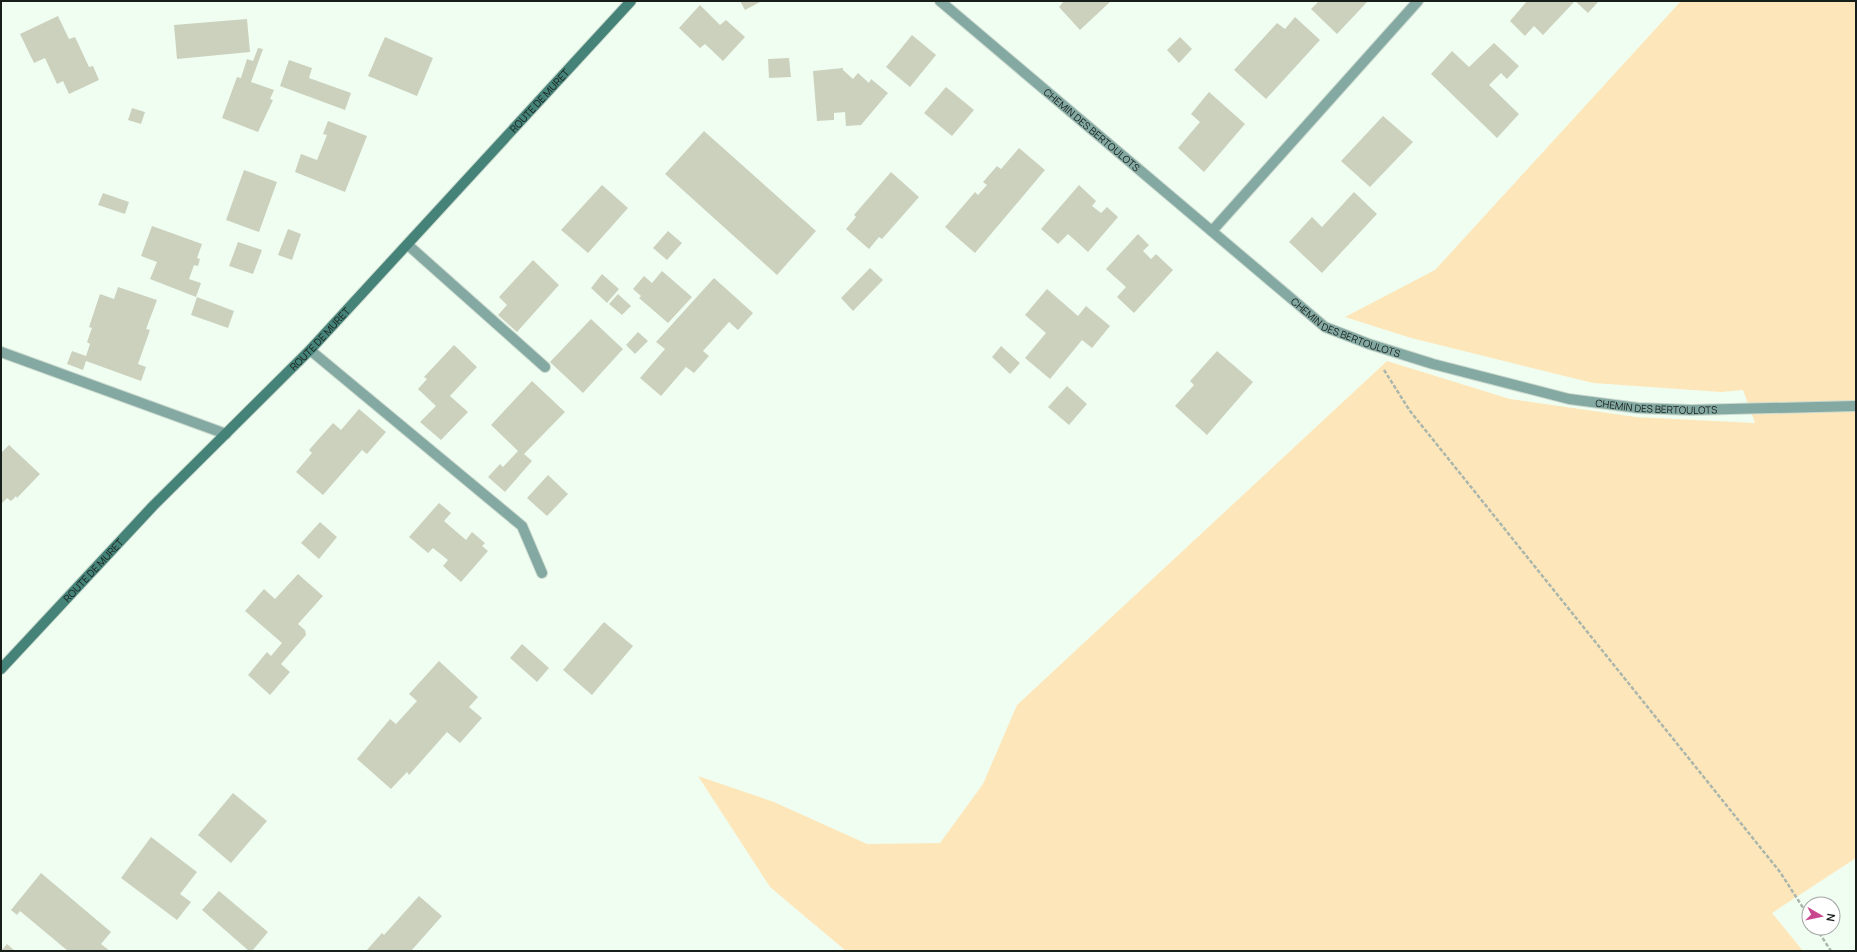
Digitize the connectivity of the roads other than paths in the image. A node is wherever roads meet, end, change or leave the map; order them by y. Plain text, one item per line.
1 (631, 1) edge
2 (940, 1) edge
3 (1418, 1) edge
4 (1212, 231) junction
5 (408, 245) junction
6 (310, 350) junction
7 (1, 352) edge
8 (545, 367) dead end
9 (1856, 406) edge
10 (226, 434) junction
11 (542, 573) dead end
12 (1, 669) edge

1 - 5 main road, ROUTE DE MURET
2 - 4 street, CHEMIN DES BERTOULOTS
3 - 4 street
4 - 9 street, CHEMIN DES BERTOULOTS
5 - 6 main road, ROUTE DE MURET
5 - 8 street
6 - 10 main road, ROUTE DE MURET
6 - 11 street
7 - 10 street
10 - 12 main road, ROUTE DE MURET

